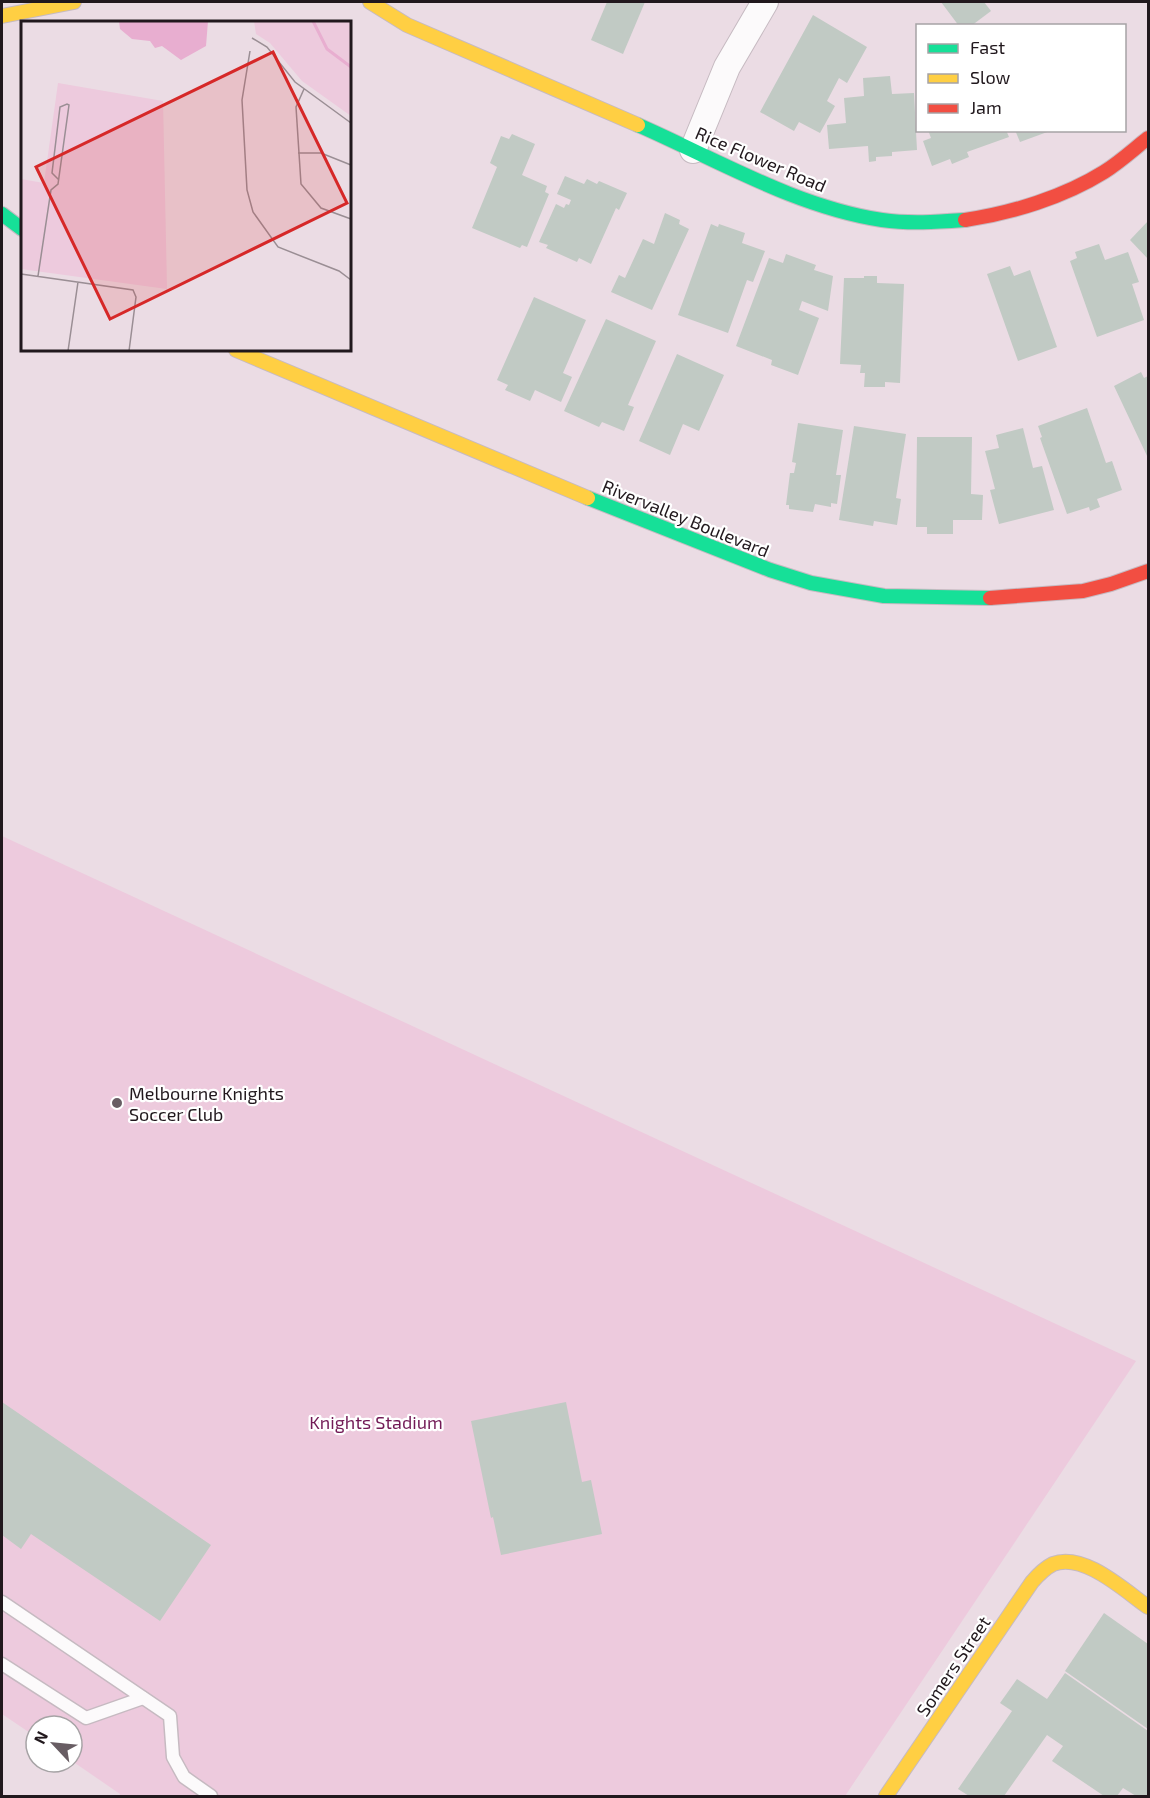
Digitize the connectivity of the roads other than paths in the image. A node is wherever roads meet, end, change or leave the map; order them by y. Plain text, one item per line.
1 (74, 2) edge
2 (370, 2) edge
3 (765, 2) edge
4 (2, 16) edge
5 (1149, 138) edge
6 (693, 150) junction
7 (2, 214) edge
8 (13, 224) edge
9 (238, 351) edge
10 (1148, 570) edge
11 (2, 1602) edge
12 (1149, 1607) edge
13 (2, 1664) edge
14 (143, 1698) junction
15 (211, 1797) edge
16 (886, 1797) edge

1 - 4 street
2 - 6 street, Rice Flower Road
3 - 6 street
5 - 6 street, Rice Flower Road
7 - 8 street
9 - 10 street, Rivervalley Boulevard
11 - 14 lane
12 - 16 street, Somers Street
13 - 14 lane
14 - 15 lane

